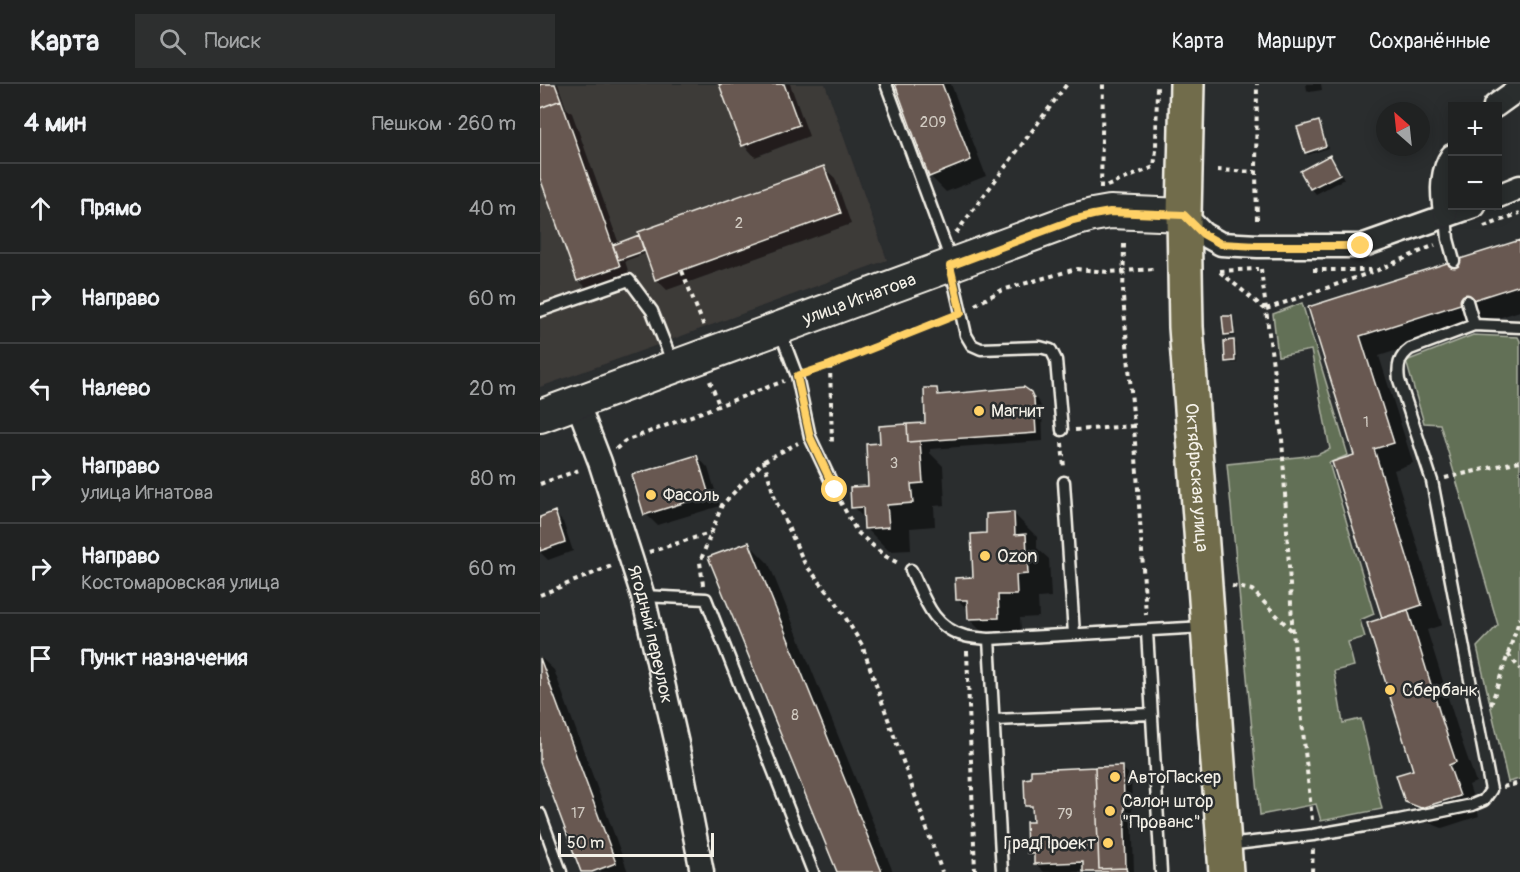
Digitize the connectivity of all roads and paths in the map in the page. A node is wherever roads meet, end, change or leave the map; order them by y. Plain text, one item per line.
1 (886, 84) edge
2 (1067, 84) edge
3 (1103, 84) edge
4 (1157, 84) edge
5 (1187, 84) edge
6 (1257, 84) edge
7 (1520, 88) edge
8 (1500, 102) edge
9 (1448, 165) edge
10 (1217, 170) dead end
11 (1256, 172) junction
12 (1520, 187) edge
13 (1502, 194) edge
14 (1463, 210) edge
15 (1520, 213) edge
16 (1184, 215) junction
17 (1446, 216) junction
18 (1257, 220) dead end
19 (1448, 240) junction
20 (1124, 244) dead end
21 (948, 256) junction
22 (1454, 261) dead end
23 (1154, 269) dead end
24 (1308, 270) dead end
25 (1378, 270) junction
26 (682, 271) dead end
27 (1123, 271) junction
28 (1467, 301) dead end
29 (1266, 309) junction
30 (540, 311) edge
31 (961, 313) junction
32 (1474, 325) junction
33 (1520, 327) edge
34 (779, 328) junction
35 (707, 335) dead end
36 (674, 367) junction
37 (797, 376) junction
38 (577, 402) junction
39 (540, 416) edge
40 (1134, 426) junction
41 (1062, 430) junction
42 (810, 437) junction
43 (764, 461) junction
44 (1520, 461) edge
45 (600, 462) junction
46 (1432, 480) junction
47 (1064, 482) joint
48 (540, 484) edge
49 (835, 490) dead end
50 (711, 533) junction
51 (631, 558) junction
52 (911, 570) dead end
53 (1232, 586) dead end
54 (540, 595) edge
55 (643, 596) junction
56 (706, 599) junction
57 (1520, 618) edge
58 (1208, 627) junction
59 (1147, 631) junction
60 (1293, 632) junction
61 (1074, 634) junction
62 (966, 637) junction
63 (989, 639) junction
64 (1508, 654) junction
65 (1520, 669) edge
66 (1151, 714) junction
67 (994, 720) junction
68 (1481, 735) junction
69 (540, 814) edge
70 (1313, 835) junction
71 (1225, 859) edge
72 (561, 872) edge
73 (702, 872) edge
74 (813, 872) edge
75 (942, 872) edge
76 (975, 872) edge
77 (1002, 872) edge
78 (1161, 872) edge
79 (1312, 872) edge

1 - 21 lane
2 - 21 path
3 - 4 path
5 - 16 main road, Октябрьская улица
6 - 11 path
7 - 8 street
9 - 17 street
10 - 11 path
11 - 18 path
12 - 13 street
14 - 17 street
15 - 19 path
16 - 17 street
16 - 21 main road, улица Игнатова
16 - 58 main road, Октябрьская улица
17 - 19 lane
19 - 22 lane
19 - 25 path
20 - 27 path
21 - 31 lane
21 - 34 main road, улица Игнатова
23 - 27 path
24 - 25 path
25 - 29 path
26 - 35 path
27 - 31 path
27 - 40 path
28 - 32 lane
29 - 29 path
29 - 60 path
30 - 36 lane
31 - 37 path
31 - 41 lane
32 - 33 lane
32 - 46 lane
34 - 36 main road, улица Игнатова
34 - 37 lane
36 - 38 main road, улица Игнатова
37 - 42 lane
37 - 45 path
38 - 39 main road, улица Игнатова
38 - 45 street, Ягодный переулок
40 - 41 path
40 - 59 path
41 - 47 path
42 - 43 path
42 - 49 lane
43 - 50 path
43 - 75 path
44 - 46 path
45 - 48 path
45 - 51 street, Ягодный переулок
46 - 68 lane
47 - 61 lane
50 - 51 path
50 - 56 path
51 - 54 path
51 - 55 street, Ягодный переулок
52 - 62 lane
53 - 60 path
55 - 56 lane
55 - 73 street, Ягодный переулок
56 - 74 lane
57 - 64 path
58 - 59 lane
58 - 71 main road, Октябрьская улица
59 - 61 lane
59 - 66 lane
60 - 70 path
61 - 63 lane
62 - 63 lane
62 - 76 path
63 - 67 lane
64 - 65 path
64 - 68 path
66 - 67 lane
66 - 78 lane
67 - 77 lane
68 - 70 lane
69 - 72 lane
70 - 71 lane
70 - 79 path

